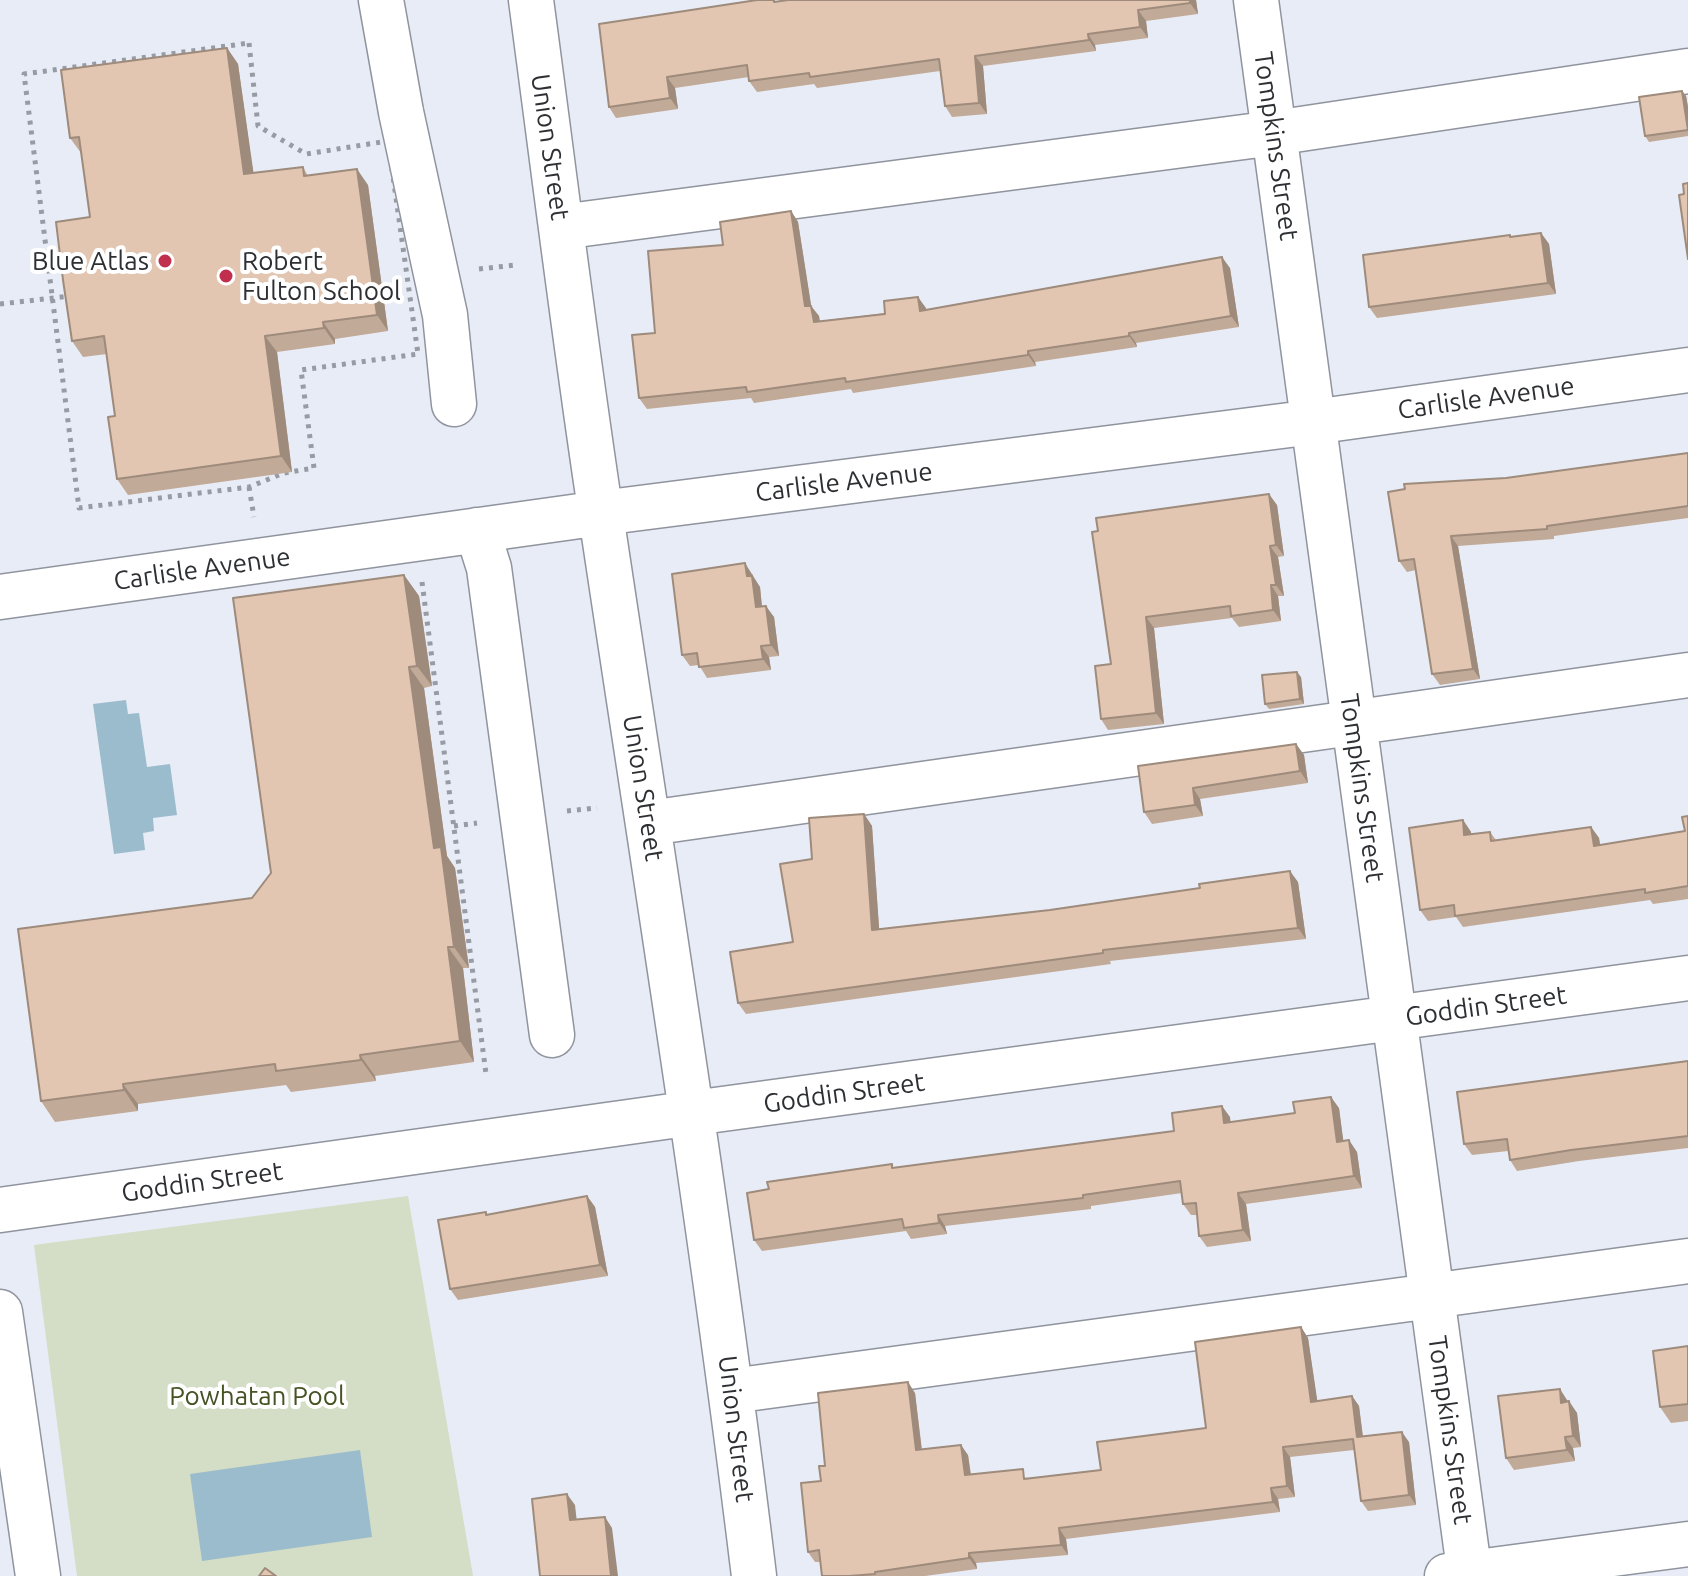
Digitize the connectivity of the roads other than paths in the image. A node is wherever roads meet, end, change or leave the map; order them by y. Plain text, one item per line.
1 (381, 0) edge
2 (531, 0) edge
3 (1256, 0) edge
4 (1688, 71) edge
5 (1274, 133) junction
6 (561, 227) junction
7 (1688, 370) edge
8 (454, 404) dead end
9 (1313, 422) junction
10 (601, 513) junction
11 (477, 530) junction
12 (0, 597) edge
13 (1688, 675) edge
14 (1353, 724) junction
15 (649, 823) junction
16 (1688, 978) edge
17 (1395, 1019) junction
18 (552, 1035) dead end
19 (693, 1113) junction
20 (0, 1210) edge
21 (1688, 1261) edge
22 (1433, 1297) junction
23 (0, 1312) edge
24 (732, 1391) junction
25 (1688, 1544) edge
26 (1462, 1575) edge
27 (38, 1576) edge
28 (754, 1576) edge

1 - 8 street
2 - 6 street, Union Street
3 - 5 street, Tompkins Street
4 - 5 street
5 - 6 street
5 - 9 street, Tompkins Street
6 - 10 street, Union Street
7 - 9 street, Carlisle Avenue
9 - 10 street, Carlisle Avenue
9 - 14 street, Tompkins Street
10 - 11 street, Carlisle Avenue
10 - 15 street, Union Street
11 - 12 street, Carlisle Avenue
11 - 18 street
13 - 14 street
14 - 15 street
14 - 17 street, Tompkins Street
15 - 19 street, Union Street
16 - 17 street, Goddin Street
17 - 19 street, Goddin Street
17 - 22 street, Tompkins Street
19 - 20 street, Goddin Street
19 - 24 street, Union Street
21 - 22 street
22 - 24 street
22 - 26 street, Tompkins Street
23 - 27 street
24 - 28 street, Union Street
25 - 26 street

